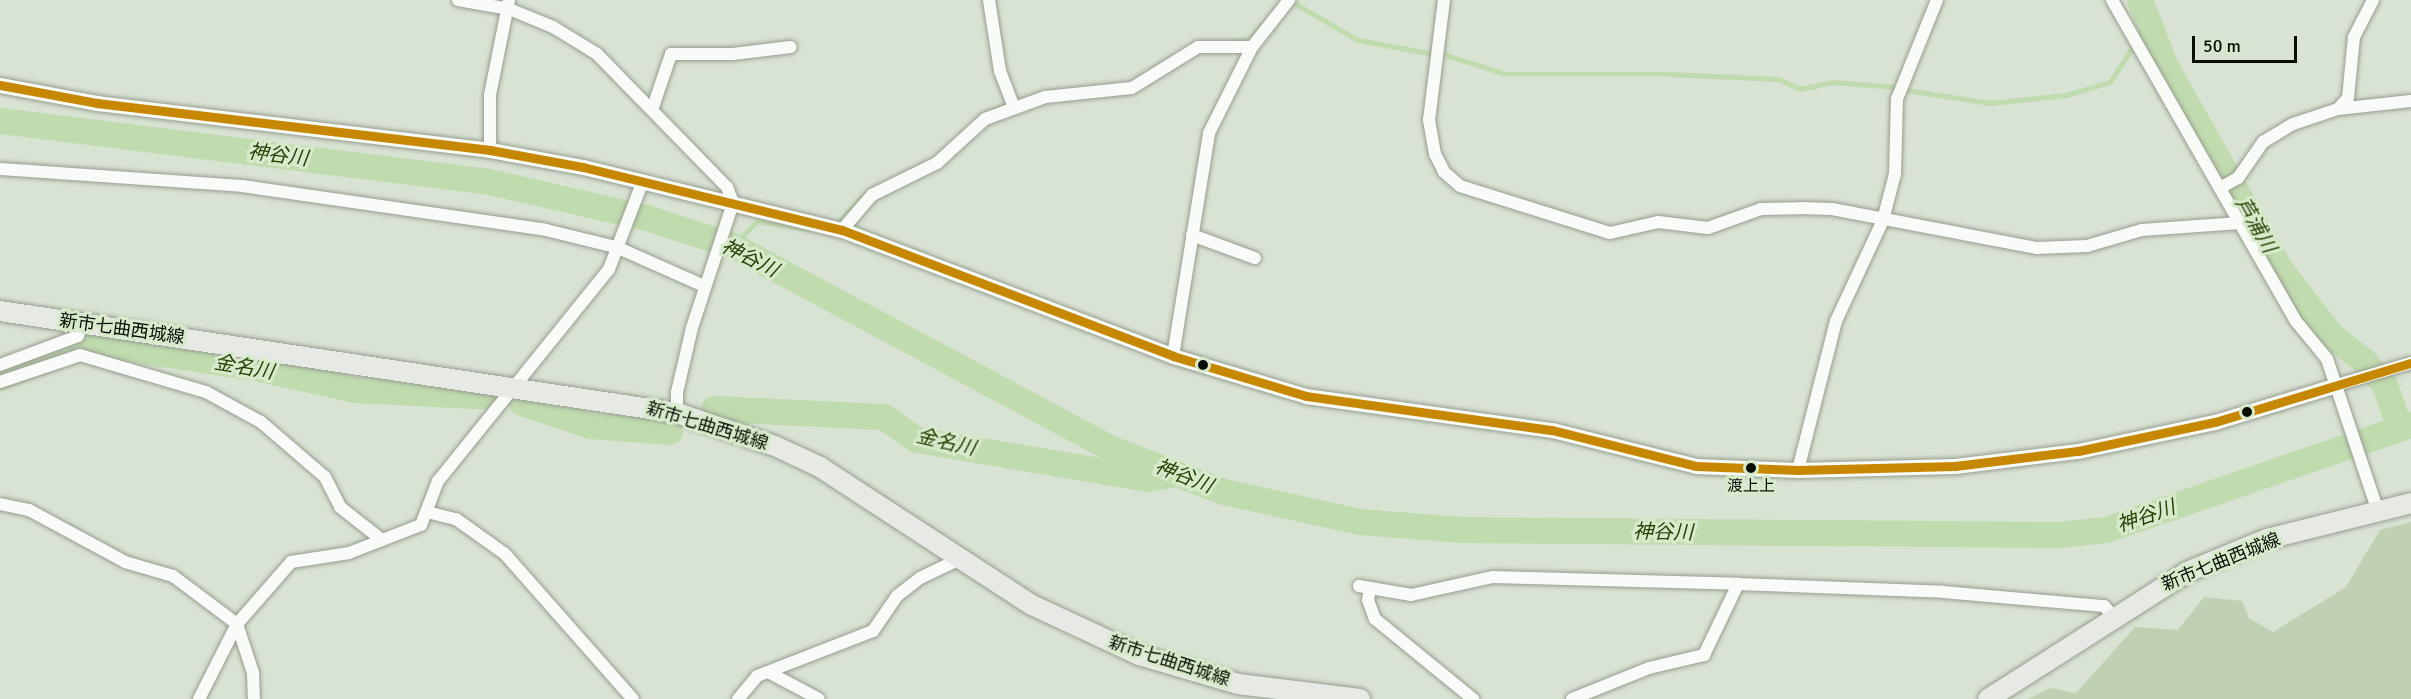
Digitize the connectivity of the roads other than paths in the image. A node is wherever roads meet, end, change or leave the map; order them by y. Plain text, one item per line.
1 (458, 0) edge
2 (989, 0) edge
3 (1289, 0) edge
4 (1444, 0) edge
5 (1937, 0) edge
6 (2112, 0) edge
7 (2373, 0) edge
8 (509, 5) edge
9 (791, 47) dead end
10 (1252, 48) junction
11 (0, 85) edge
12 (2411, 101) edge
13 (653, 107) junction
14 (1014, 108) junction
15 (2338, 109) junction
16 (490, 150) junction
17 (0, 169) edge
18 (643, 181) junction
19 (2229, 183) junction
20 (732, 207) junction
21 (1883, 220) junction
22 (2240, 223) junction
23 (842, 230) junction
24 (1192, 235) junction
25 (616, 247) junction
26 (1255, 258) dead end
27 (704, 285) junction
28 (0, 311) edge
29 (82, 323) junction
30 (1173, 356) junction
31 (2411, 363) edge
32 (0, 365) edge
33 (0, 382) edge
34 (518, 386) junction
35 (2338, 388) junction
36 (677, 413) junction
37 (1798, 470) junction
38 (2409, 501) edge
39 (2375, 502) junction
40 (0, 504) edge
41 (427, 512) junction
42 (382, 540) junction
43 (962, 558) junction
44 (1738, 584) junction
45 (2113, 616) junction
46 (237, 624) junction
47 (770, 673) junction
48 (199, 699) edge
49 (254, 699) edge
50 (633, 699) edge
51 (738, 699) edge
52 (819, 699) edge
53 (1360, 699) edge
54 (1473, 699) edge
55 (1572, 699) edge
56 (1988, 699) edge

1 - 8 street
2 - 14 street
3 - 10 street
4 - 21 street
5 - 21 street
6 - 19 street
7 - 15 street
8 - 13 street
8 - 16 street
9 - 13 street
10 - 14 street
10 - 24 street
11 - 16 street
12 - 15 street
13 - 20 street
14 - 23 street
15 - 19 street
16 - 18 street
17 - 25 street
18 - 20 street
18 - 25 street
19 - 22 street
20 - 23 street
20 - 27 street
21 - 22 street
21 - 37 street
22 - 35 street
23 - 30 street
24 - 26 street
24 - 30 street
25 - 27 street
25 - 34 street
27 - 36 street
28 - 29 main road, 新市七曲西城線
29 - 32 street
29 - 34 main road, 新市七曲西城線
30 - 37 street
31 - 35 street
33 - 42 street
34 - 36 main road, 新市七曲西城線
34 - 41 street
35 - 37 street
35 - 39 street
36 - 43 main road, 新市七曲西城線
38 - 39 main road, 新市七曲西城線
39 - 45 main road, 新市七曲西城線
40 - 46 street
41 - 42 street
41 - 50 street
42 - 46 street
43 - 47 street
43 - 53 main road, 新市七曲西城線
44 - 45 street
44 - 54 street
44 - 55 street
45 - 56 main road, 新市七曲西城線
46 - 48 street
46 - 49 street
47 - 51 street
47 - 52 street

